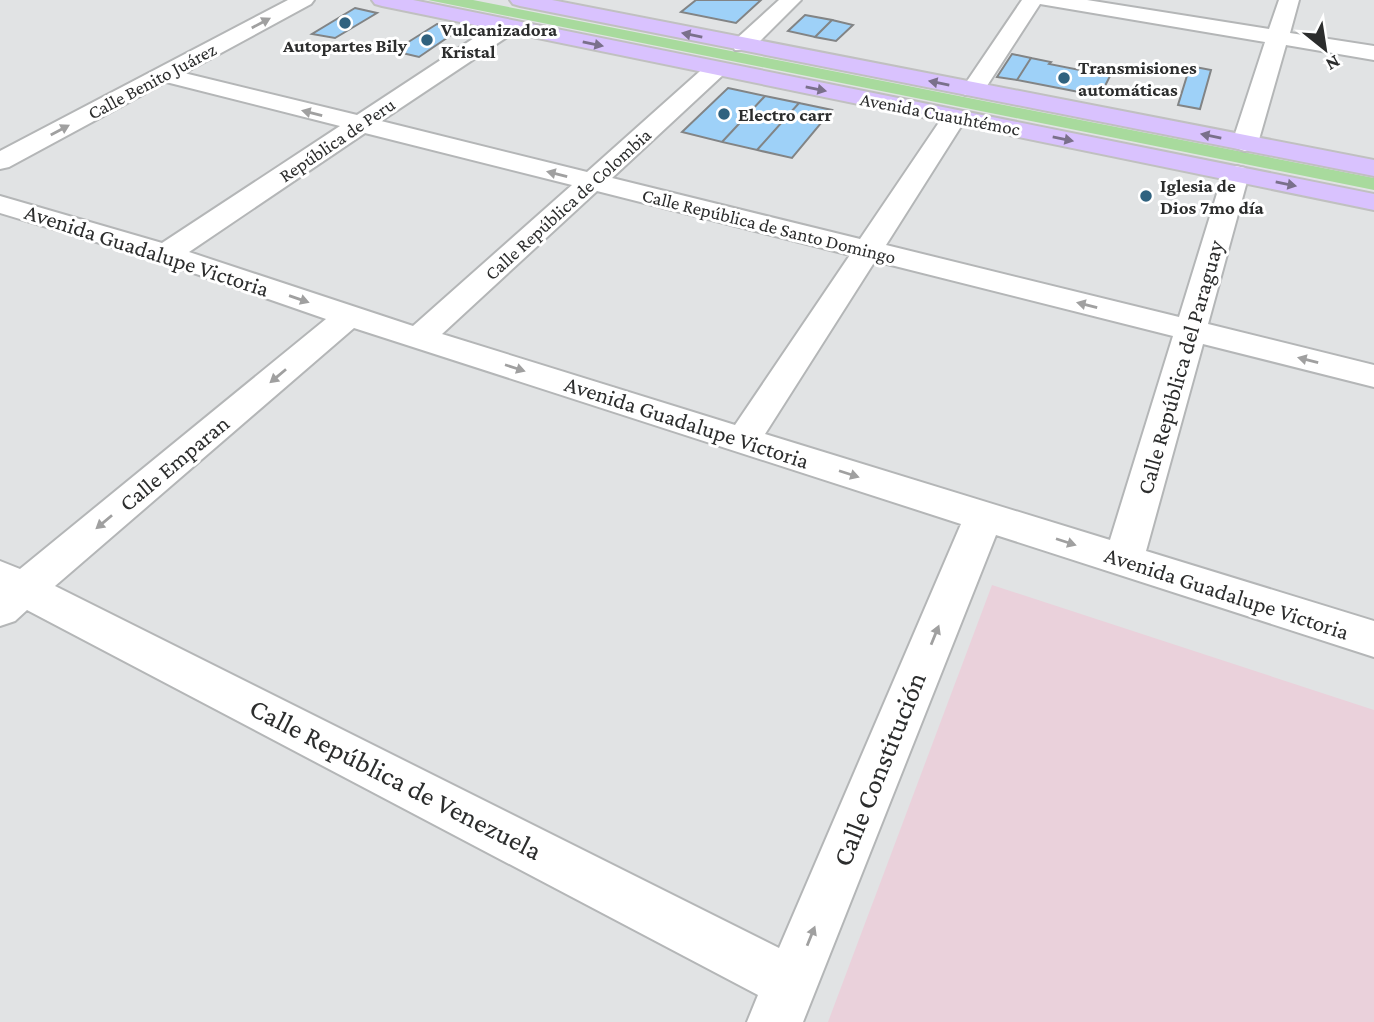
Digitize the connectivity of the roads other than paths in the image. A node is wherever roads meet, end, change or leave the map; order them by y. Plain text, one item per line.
1 (304, 0) edge
2 (382, 0) edge
3 (791, 0) edge
4 (1032, 0) edge
5 (1048, 0) edge
6 (1289, 0) edge
7 (536, 1) edge
8 (508, 26) junction
9 (1275, 37) junction
10 (743, 45) junction
11 (1374, 53) edge
12 (716, 69) junction
13 (164, 75) junction
14 (973, 90) junction
15 (955, 117) junction
16 (360, 125) junction
17 (1241, 158) junction
18 (0, 162) edge
19 (1374, 168) edge
20 (593, 183) junction
21 (1374, 202) edge
22 (0, 204) edge
23 (866, 250) junction
24 (166, 254) junction
25 (349, 316) junction
26 (1191, 331) junction
27 (419, 338) junction
28 (1374, 376) edge
29 (743, 440) junction
30 (984, 516) junction
31 (1124, 560) junction
32 (8, 591) edge
33 (1374, 639) edge
34 (783, 1002) edge

13 -> 1 street, Calle Benito Juárez
2 - 8 main road, Avenida Cuauhtémoc
3 - 10 street
4 - 14 street
5 - 9 street
6 - 9 street, Calle República del Paraguay
10 -> 7 main road, Avenida Cuauhtémoc
8 -> 12 main road, Avenida Cuauhtémoc
8 - 16 street, República de Peru
9 - 11 street
9 - 17 street, Calle República del Paraguay
14 -> 10 main road, Avenida Cuauhtémoc
12 -> 15 main road, Avenida Cuauhtémoc
12 - 20 street, Calle República de Colombia
16 -> 13 street, Calle República de Santo Domingo
18 -> 13 street, Calle Benito Juárez
17 -> 14 main road, Avenida Cuauhtémoc
15 -> 17 main road, Avenida Cuauhtémoc
15 - 23 street
20 -> 16 street, Calle República de Santo Domingo
16 - 24 street, República de Peru
17 - 19 main road, Avenida Cuauhtémoc
17 -> 21 main road, Avenida Cuauhtémoc
17 - 26 street, Calle República del Paraguay
20 - 23 street, Calle República de Santo Domingo
20 - 27 street, Calle República de Colombia
22 - 24 street, Avenida Guadalupe Victoria
26 -> 23 street, Calle República de Santo Domingo
23 - 29 street
24 -> 25 street, Avenida Guadalupe Victoria
25 - 27 street, Avenida Guadalupe Victoria
25 -> 32 street, Calle Emparan
28 -> 26 street, Calle República de Santo Domingo
26 - 31 street, Calle República del Paraguay
27 -> 29 street, Avenida Guadalupe Victoria
29 -> 30 street, Avenida Guadalupe Victoria
30 -> 31 street, Avenida Guadalupe Victoria
34 -> 30 street, Calle Constitución
31 - 33 street, Avenida Guadalupe Victoria
32 - 34 street, Calle República de Venezuela

